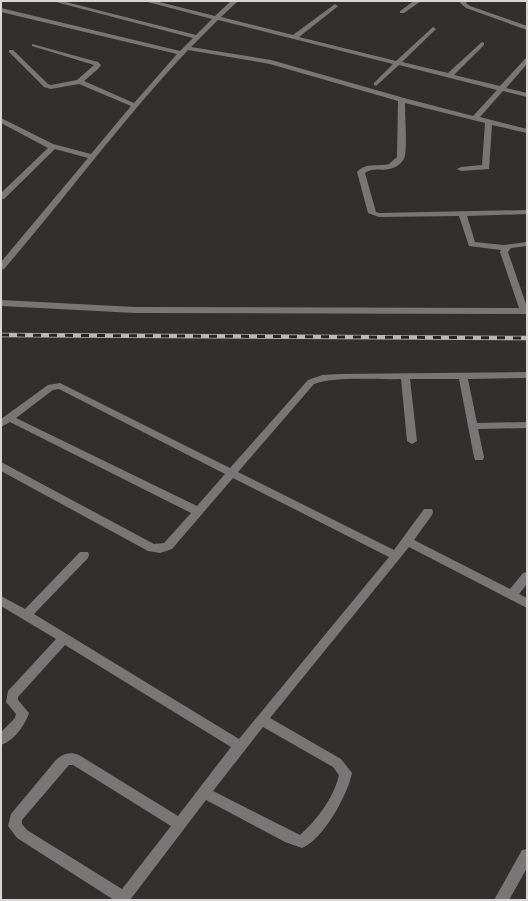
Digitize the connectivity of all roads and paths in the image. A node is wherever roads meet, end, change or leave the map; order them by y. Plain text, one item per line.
1 (55, 1) edge
2 (147, 1) edge
3 (234, 1) edge
4 (418, 1) edge
5 (464, 1) edge
6 (69, 2) edge
7 (335, 6) dead end
8 (1, 10) edge
9 (402, 12) dead end
10 (216, 18) junction
11 (527, 28) edge
12 (433, 29) dead end
13 (197, 37) junction
14 (295, 37) junction
15 (482, 44) dead end
16 (34, 45) dead end
17 (183, 50) junction
18 (10, 51) dead end
19 (527, 60) edge
20 (398, 62) junction
21 (449, 76) junction
22 (80, 82) junction
23 (376, 84) dead end
24 (502, 88) junction
25 (527, 95) edge
26 (402, 100) junction
27 (136, 106) junction
28 (475, 118) junction
29 (1, 120) edge
30 (489, 121) junction
31 (527, 131) edge
32 (53, 147) junction
33 (94, 157) junction
34 (461, 169) dead end
35 (1, 197) edge
36 (462, 212) junction
37 (527, 212) edge
38 (527, 244) edge
39 (505, 248) junction
40 (1, 267) edge
41 (1, 303) edge
42 (525, 311) edge
43 (527, 375) edge
44 (405, 376) junction
45 (463, 376) junction
46 (5, 421) edge
47 (527, 425) edge
48 (473, 426) junction
49 (412, 442) dead end
50 (479, 457) dead end
51 (1, 466) edge
52 (232, 472) junction
53 (198, 511) junction
54 (428, 512) dead end
55 (407, 542) junction
56 (84, 555) dead end
57 (396, 556) junction
58 (527, 576) edge
59 (513, 594) junction
60 (1, 600) edge
61 (527, 603) edge
62 (26, 615) junction
63 (64, 638) junction
64 (262, 720) junction
65 (1, 740) edge
66 (240, 746) junction
67 (204, 792) junction
68 (180, 824) junction
69 (527, 855) edge
70 (122, 899) edge
71 (501, 900) edge

1 - 6 street
2 - 10 street
3 - 10 street
4 - 9 street
5 - 11 street
6 - 13 street
7 - 14 street
8 - 17 street
10 - 13 street
10 - 14 street
12 - 20 street
13 - 17 street
14 - 20 street
15 - 21 street
16 - 22 street
17 - 26 street
17 - 27 street
18 - 22 street
19 - 24 street
20 - 21 street
20 - 23 street
21 - 24 street
22 - 27 street
24 - 25 street
24 - 28 street
26 - 28 street
26 - 36 street
27 - 33 street
28 - 30 street
29 - 32 street
30 - 31 street
30 - 34 street
32 - 33 street
32 - 35 street
33 - 40 street
36 - 37 street
36 - 39 street
38 - 39 street
39 - 42 street
41 - 42 street
43 - 45 street
44 - 45 street
44 - 49 street
44 - 52 street
45 - 48 street
46 - 52 street
46 - 53 street
47 - 48 street
48 - 50 street
51 - 53 street
52 - 53 street
52 - 57 street
54 - 55 street
55 - 57 street
55 - 59 street
56 - 62 street
57 - 64 street
58 - 59 street
59 - 61 street
60 - 62 street
62 - 63 street
63 - 65 street
63 - 66 street
64 - 66 street
64 - 67 street
66 - 67 street
67 - 68 street
68 - 70 street
68 - 70 street
69 - 71 street

